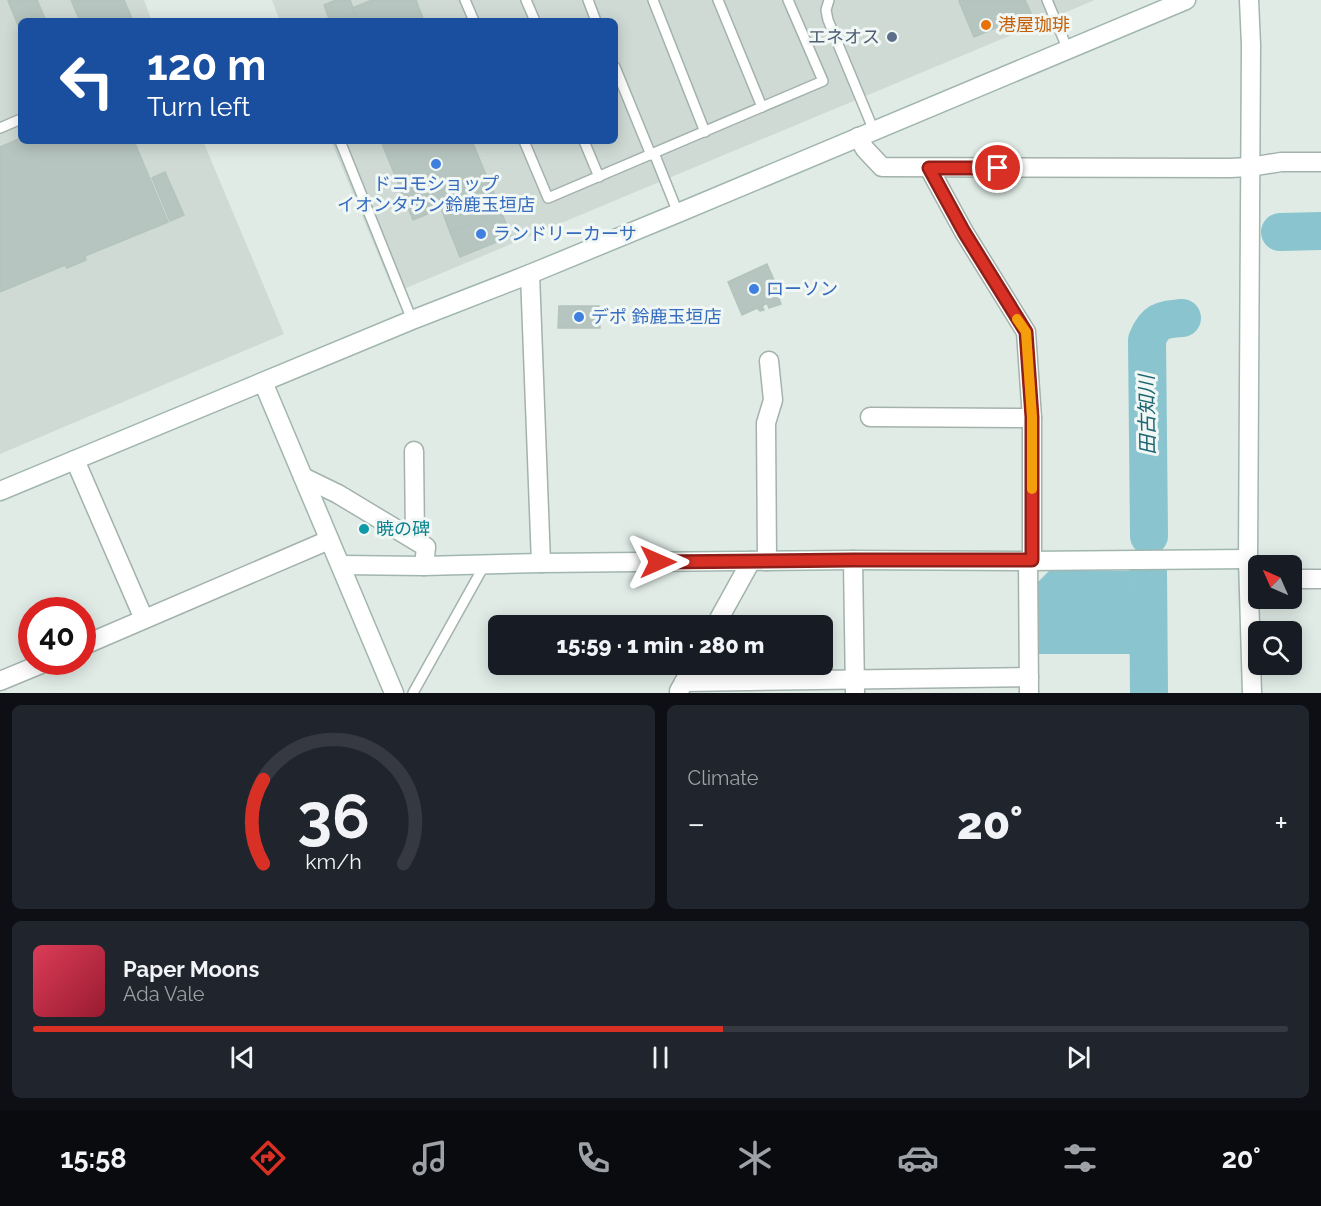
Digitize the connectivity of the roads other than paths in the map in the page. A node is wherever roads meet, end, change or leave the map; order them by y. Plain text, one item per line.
1 (465, 0) edge
2 (526, 0) edge
3 (588, 0) edge
4 (653, 0) edge
5 (718, 0) edge
6 (829, 0) edge
7 (1047, 0) edge
8 (1186, 0) edge
9 (1249, 0) edge
10 (791, 2) edge
11 (473, 18) edge
12 (534, 18) edge
13 (595, 18) edge
14 (1068, 50) junction
15 (618, 74) edge
16 (762, 107) junction
17 (18, 120) edge
18 (0, 128) edge
19 (705, 132) junction
20 (866, 134) junction
21 (341, 144) edge
22 (525, 144) edge
23 (585, 144) edge
24 (652, 154) junction
25 (1321, 162) edge
26 (1250, 167) junction
27 (929, 168) junction
28 (598, 177) junction
29 (678, 213) junction
30 (530, 274) junction
31 (412, 320) junction
32 (769, 361) dead end
33 (262, 382) junction
34 (870, 417) dead end
35 (1032, 417) junction
36 (414, 451) dead end
37 (75, 460) junction
38 (303, 477) junction
39 (0, 491) edge
40 (329, 540) junction
41 (415, 540) junction
42 (1248, 555) edge
43 (853, 560) junction
44 (1248, 560) edge
45 (759, 561) junction
46 (1030, 561) junction
47 (541, 562) junction
48 (485, 564) junction
49 (341, 565) junction
50 (424, 566) junction
51 (1302, 579) edge
52 (1321, 579) edge
53 (1253, 609) edge
54 (723, 615) edge
55 (144, 619) junction
56 (96, 640) edge
57 (18, 674) edge
58 (0, 681) edge
59 (1029, 685) edge
60 (855, 686) edge
61 (681, 687) edge
62 (394, 693) edge
63 (413, 693) edge
64 (1252, 693) edge

1 - 11 lane
2 - 12 lane
3 - 13 lane
4 - 19 lane
5 - 16 lane
6 - 20 lane
7 - 14 lane
8 - 14 street
9 - 26 street
10 - 16 lane
14 - 20 street
15 - 24 lane
16 - 19 lane
17 - 18 lane
19 - 24 lane
20 - 27 street
20 - 29 street
21 - 31 lane
22 - 28 lane
23 - 28 lane
24 - 28 lane
24 - 29 lane
25 - 26 street
26 - 27 street
26 - 42 street
27 - 35 street
29 - 30 street
30 - 31 street
30 - 47 street
31 - 33 street
32 - 45 street
33 - 37 street
33 - 38 street
34 - 35 street
35 - 46 street
36 - 41 street
37 - 39 street
37 - 55 street
38 - 40 street
38 - 41 street
40 - 49 street
40 - 55 street
41 - 50 street
43 - 45 street
43 - 46 street
43 - 60 street
44 - 46 street
45 - 47 street
45 - 54 street
46 - 59 street
47 - 48 street
48 - 50 street
48 - 63 lane
49 - 50 street
49 - 62 street
51 - 52 street
53 - 64 street
55 - 56 street
57 - 58 street
59 - 60 street
60 - 61 street

